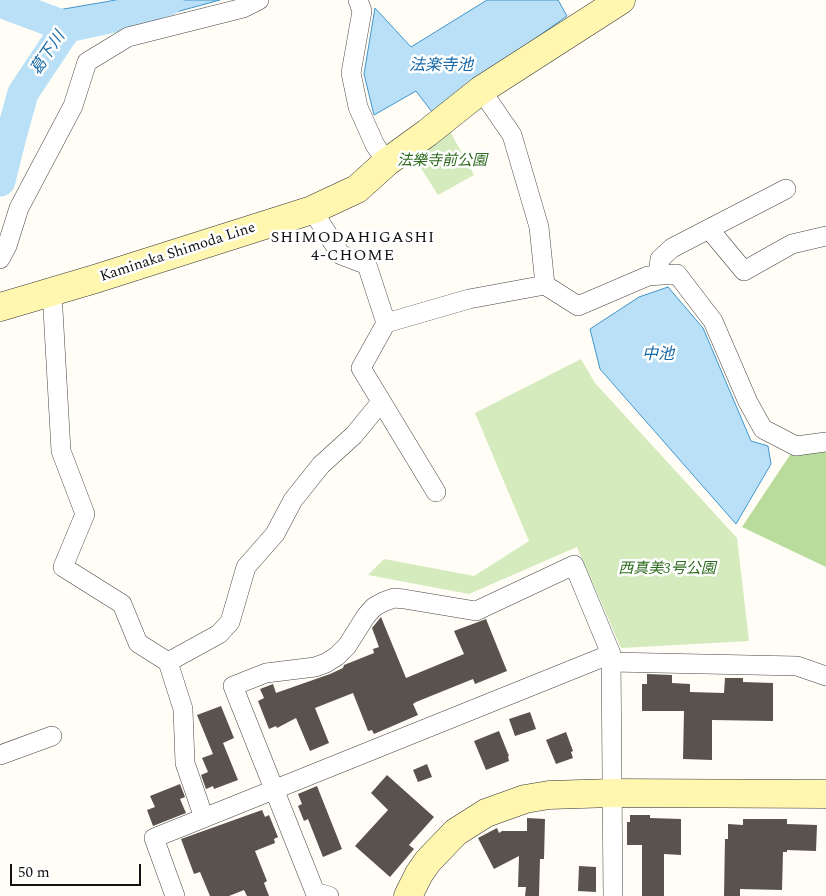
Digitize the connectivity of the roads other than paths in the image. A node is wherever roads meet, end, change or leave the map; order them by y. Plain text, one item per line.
1 (259, 0) edge
2 (358, 0) edge
3 (622, 0) edge
4 (481, 90) junction
5 (387, 162) junction
6 (786, 189) dead end
7 (312, 210) junction
8 (709, 229) junction
9 (826, 236) edge
10 (0, 259) edge
11 (658, 275) junction
12 (545, 285) junction
13 (52, 292) junction
14 (0, 307) edge
15 (386, 323) junction
16 (381, 402) junction
17 (826, 442) edge
18 (436, 492) dead end
19 (611, 658) junction
20 (168, 662) junction
21 (826, 676) edge
22 (52, 736) dead end
23 (0, 755) edge
24 (274, 791) junction
25 (613, 793) junction
26 (826, 794) edge
27 (204, 818) junction
28 (317, 895) edge
29 (175, 896) edge
30 (408, 896) edge
31 (613, 896) edge

1 - 10 street
2 - 5 street
3 - 4 main road, Kaminaka Shimoda Line
4 - 5 main road, Kaminaka Shimoda Line
4 - 12 street
5 - 7 main road, Kaminaka Shimoda Line
6 - 8 street
7 - 13 main road, Kaminaka Shimoda Line
7 - 15 street
8 - 9 street
8 - 11 street
11 - 12 street
11 - 17 street
12 - 15 street
13 - 14 main road, Kaminaka Shimoda Line
13 - 20 street
15 - 16 street
16 - 18 street
16 - 20 street
19 - 21 street
19 - 24 street
19 - 24 street
19 - 25 street
20 - 27 street
22 - 23 street
24 - 27 street
24 - 28 street
25 - 26 main road
25 - 30 main road
25 - 31 street
27 - 29 street

